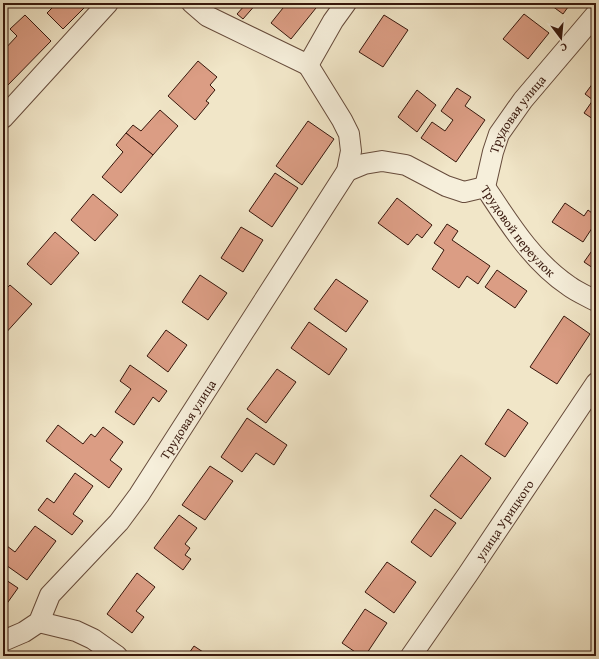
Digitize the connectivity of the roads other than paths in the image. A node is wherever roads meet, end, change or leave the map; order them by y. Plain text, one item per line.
1 (108, 3) edge
2 (192, 3) edge
3 (346, 3) edge
4 (596, 14) edge
5 (308, 66) junction
6 (3, 118) edge
7 (347, 171) junction
8 (485, 187) junction
9 (596, 301) edge
10 (596, 383) edge
11 (39, 622) junction
12 (3, 641) edge
13 (117, 656) edge
14 (411, 656) edge

1 - 6 street
2 - 5 street
3 - 5 street
4 - 8 street, Трудовая улица
5 - 7 street
7 - 8 street, Трудовой переулок
7 - 11 street, Трудовая улица
8 - 9 street, Трудовой переулок
10 - 14 street, улица Урицкого
11 - 12 street
11 - 13 street

